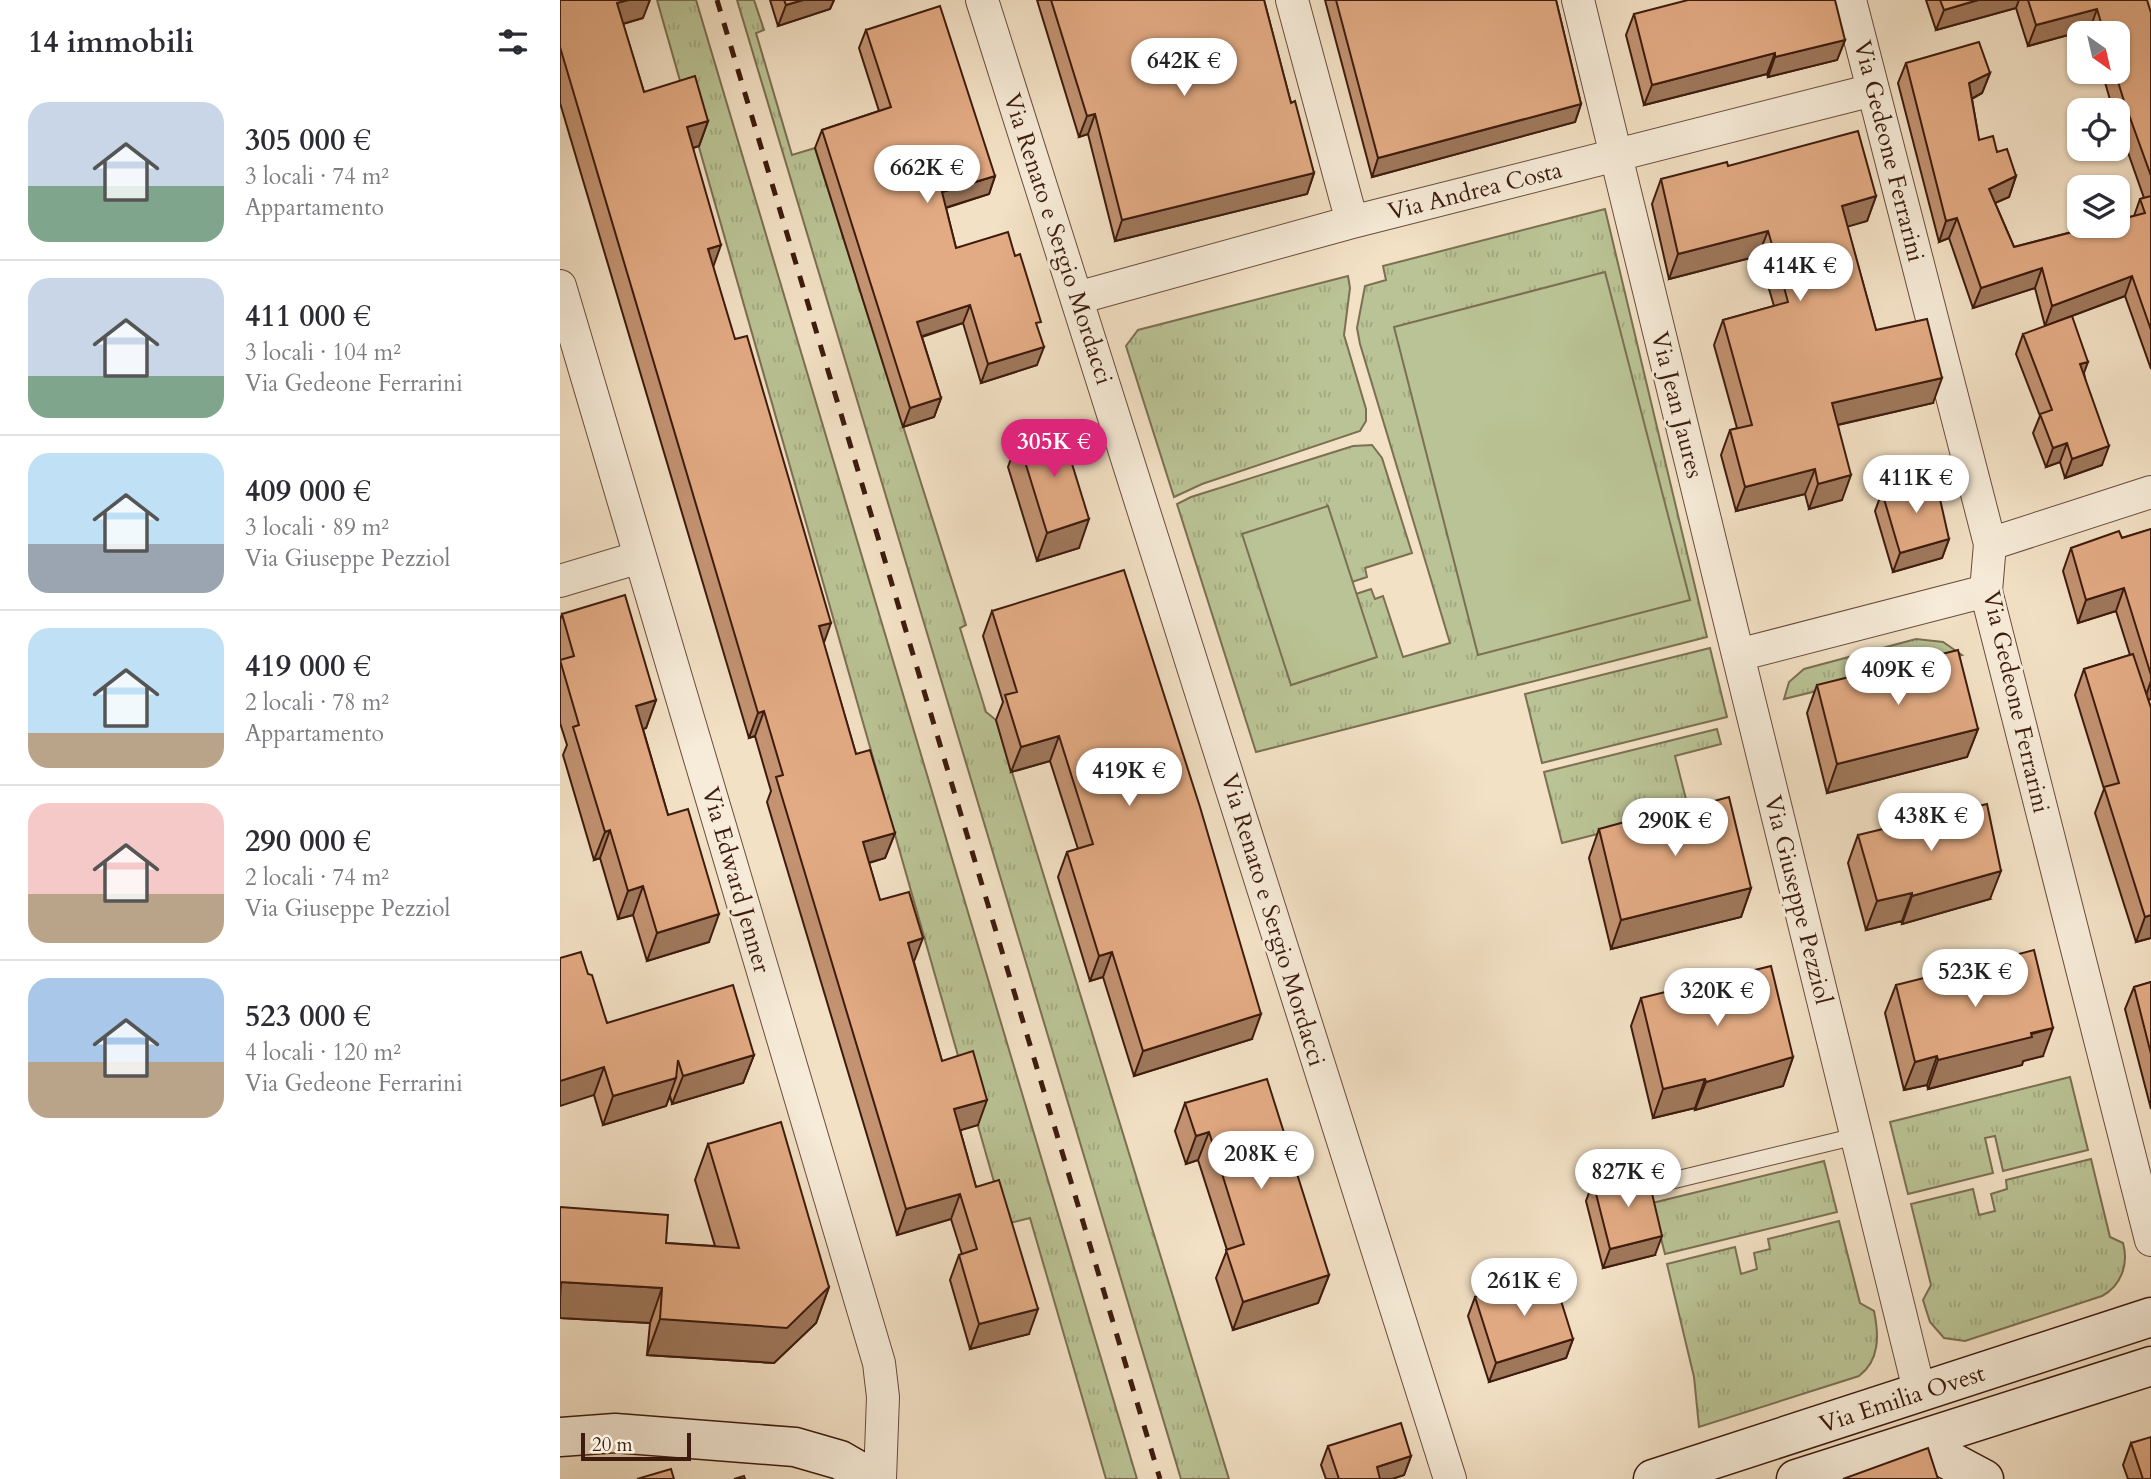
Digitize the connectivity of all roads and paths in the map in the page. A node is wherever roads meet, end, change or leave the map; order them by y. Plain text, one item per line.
1 (982, 0) edge
2 (1292, 0) edge
3 (1578, 0) edge
4 (1850, 0) edge
5 (1873, 90) junction
6 (1616, 155) junction
7 (1352, 222) junction
8 (560, 286) edge
9 (1077, 298) junction
10 (2151, 492) edge
11 (1990, 544) junction
12 (640, 557) junction
13 (560, 581) edge
14 (1986, 592) junction
15 (1738, 654) junction
16 (1857, 1136) junction
17 (1662, 1183) dead end
18 (2151, 1240) edge
19 (2151, 1317) edge
20 (2151, 1366) edge
21 (1920, 1394) junction
22 (560, 1412) edge
23 (615, 1433) junction
24 (560, 1437) edge
25 (1860, 1459) junction
26 (873, 1479) edge
27 (880, 1479) edge
28 (1450, 1479) edge
29 (1653, 1479) edge
30 (1796, 1479) edge
31 (1984, 1479) edge

1 - 9 street, Via Renato e Sergio Mordacci
2 - 7 street
3 - 6 street, Via Jean Jaures
4 - 5 street, Via Gedeone Ferrarini
5 - 6 street, Via Andrea Costa
5 - 11 street, Via Gedeone Ferrarini
6 - 7 street, Via Andrea Costa
6 - 15 street, Via Jean Jaures
7 - 9 street, Via Andrea Costa
8 - 12 street, Via Edward Jenner
9 - 28 street, Via Renato e Sergio Mordacci
10 - 11 street
11 - 14 street, Via Gedeone Ferrarini
12 - 13 street
12 - 27 street, Via Edward Jenner
14 - 15 street
14 - 18 street, Via Gedeone Ferrarini
15 - 16 street, Via Giuseppe Pezziol
16 - 17 lane
16 - 21 street, Via Giuseppe Pezziol
19 - 21 main road, Via Emilia Ovest
20 - 25 main road, Via Emilia Ovest
21 - 29 main road, Via Emilia Ovest
22 - 23 main road
23 - 24 main road
23 - 26 main road
25 - 30 main road, Via Emilia Ovest
25 - 31 main road

